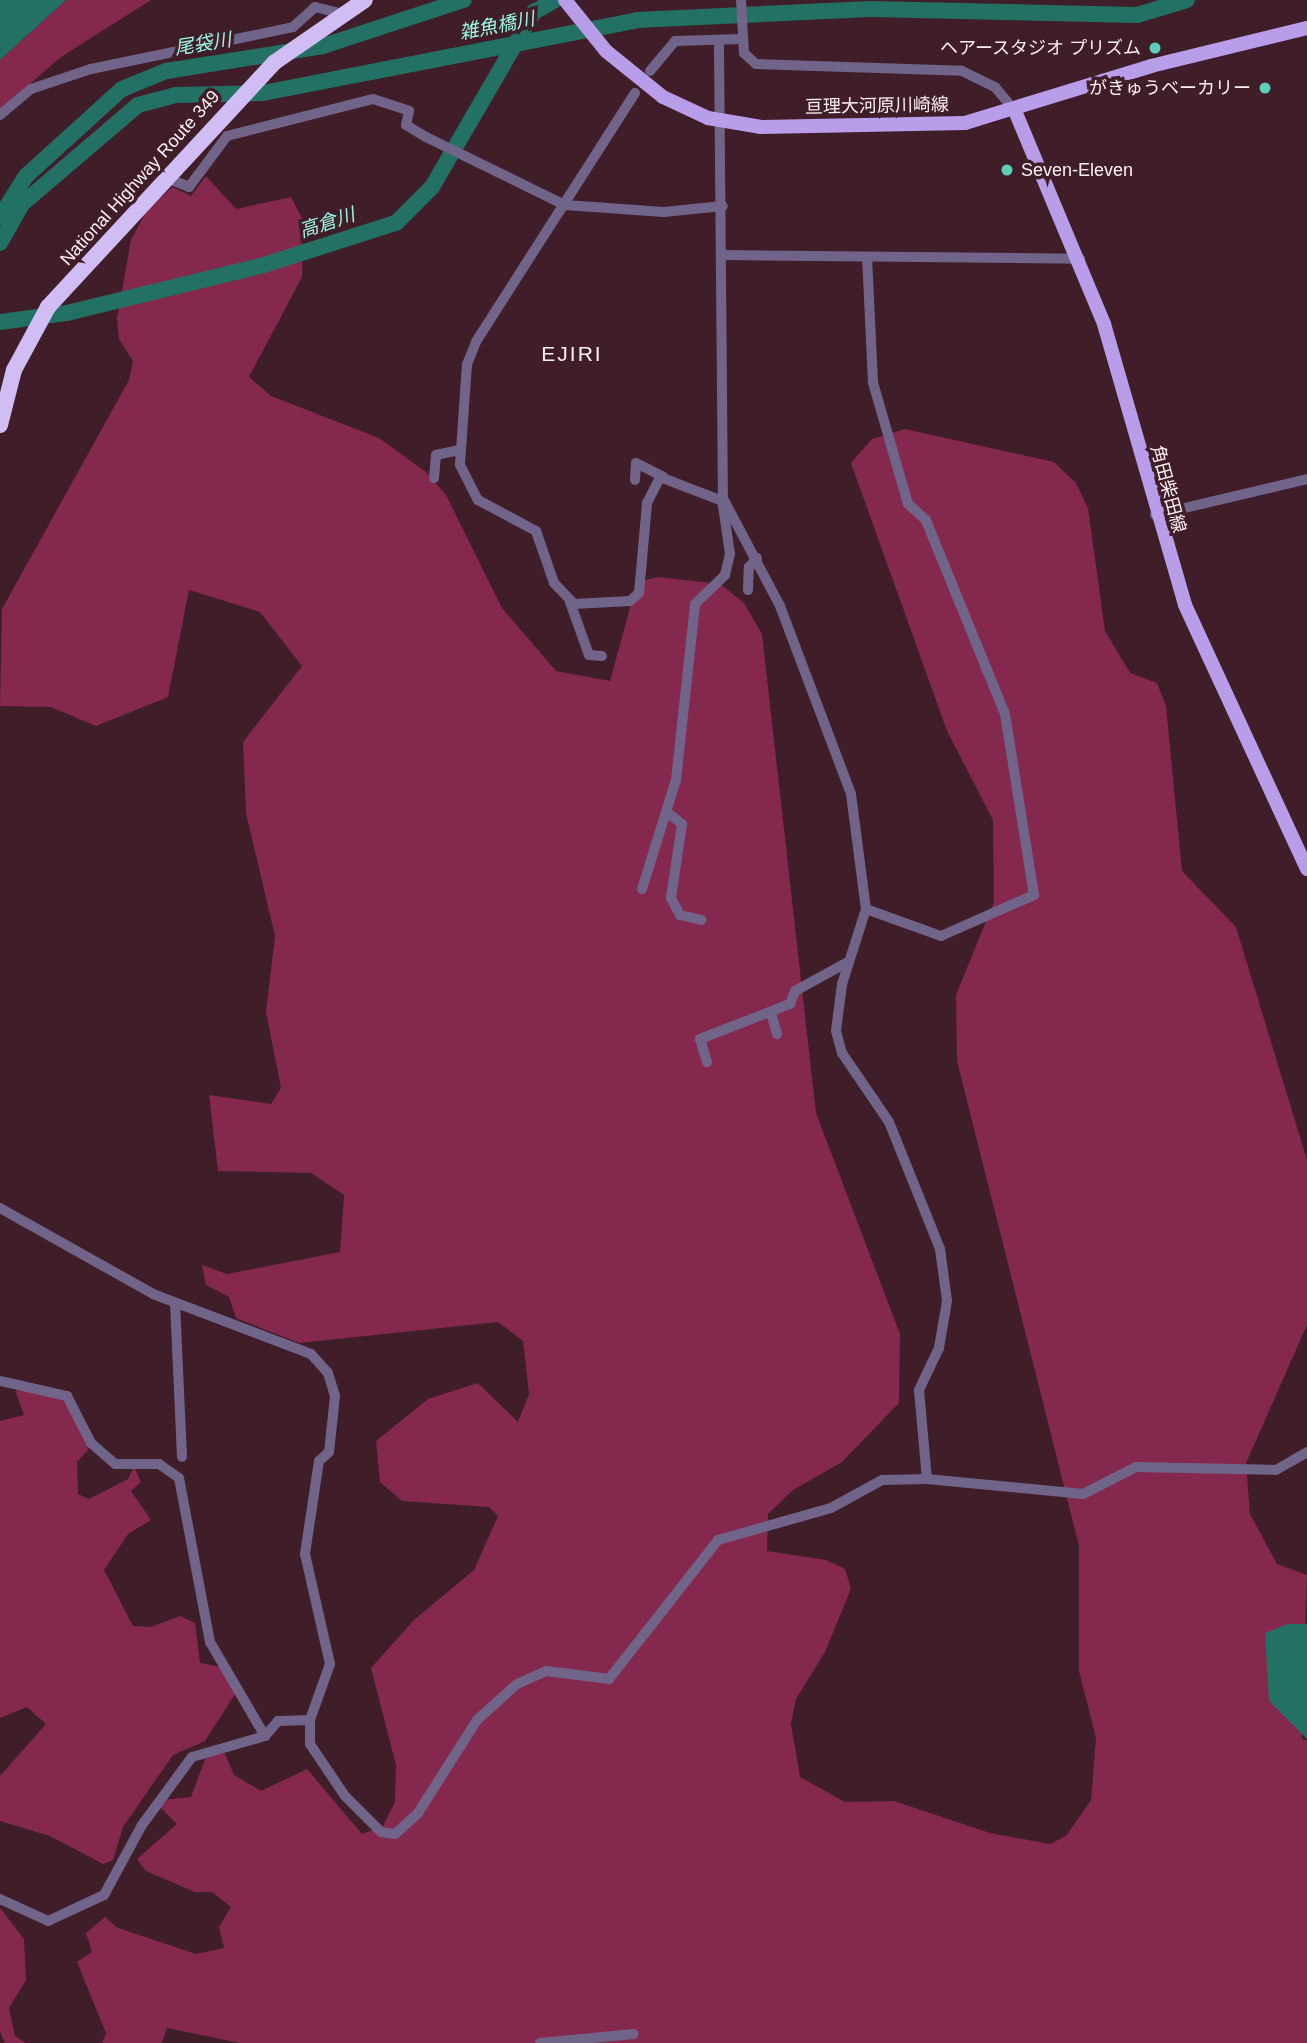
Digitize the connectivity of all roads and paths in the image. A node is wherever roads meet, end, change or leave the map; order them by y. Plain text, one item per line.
1 (365, 0) edge
2 (565, 0) edge
3 (741, 3) edge
4 (339, 13) junction
5 (1307, 28) edge
6 (741, 38) junction
7 (719, 41) junction
8 (650, 71) dead end
9 (635, 93) dead end
10 (1015, 110) junction
11 (0, 115) edge
12 (722, 122) junction
13 (167, 178) junction
14 (565, 205) junction
15 (723, 206) junction
16 (723, 255) junction
17 (867, 257) junction
18 (1080, 259) junction
19 (0, 425) edge
20 (459, 450) junction
21 (664, 477) junction
22 (434, 478) dead end
23 (1307, 479) edge
24 (635, 480) dead end
25 (725, 502) junction
26 (1155, 515) junction
27 (757, 558) junction
28 (748, 590) dead end
29 (569, 602) junction
30 (602, 656) dead end
31 (668, 813) junction
32 (1307, 869) edge
33 (642, 889) dead end
34 (866, 909) junction
35 (701, 919) dead end
36 (848, 962) junction
37 (771, 1013) junction
38 (777, 1034) dead end
39 (707, 1062) dead end
40 (0, 1208) edge
41 (174, 1303) junction
42 (0, 1381) edge
43 (1307, 1452) edge
44 (182, 1457) dead end
45 (927, 1479) junction
46 (310, 1720) junction
47 (265, 1736) junction
48 (0, 1899) edge
49 (634, 2034) dead end
50 (540, 2043) edge

1 - 4 highway, National Highway Route 349
2 - 12 main road, 亘理大河原川崎線
3 - 6 street
4 - 11 street
4 - 13 highway, National Highway Route 349
5 - 10 main road, 亘理大河原川崎線
6 - 7 street
6 - 10 street
7 - 8 street
7 - 12 street
9 - 14 street
10 - 12 main road, 亘理大河原川崎線
10 - 18 main road, 角田柴田線
12 - 15 street
13 - 14 street
13 - 19 highway, National Highway Route 349
14 - 15 street
14 - 20 street
15 - 16 street
16 - 17 street
16 - 25 street
17 - 18 street
17 - 34 street
18 - 26 main road, 角田柴田線
20 - 22 street
20 - 29 street
21 - 24 street
21 - 25 street
21 - 29 street
23 - 26 street
25 - 27 street
25 - 31 street
26 - 32 main road, 角田柴田線
27 - 28 street
27 - 34 street
29 - 30 street
31 - 33 street
31 - 35 street
34 - 36 street
36 - 37 street
36 - 45 street
37 - 38 street
37 - 39 street
40 - 41 street
41 - 44 street
41 - 46 street
42 - 47 street
43 - 45 street
45 - 46 street
46 - 47 street
47 - 48 street
49 - 50 street

